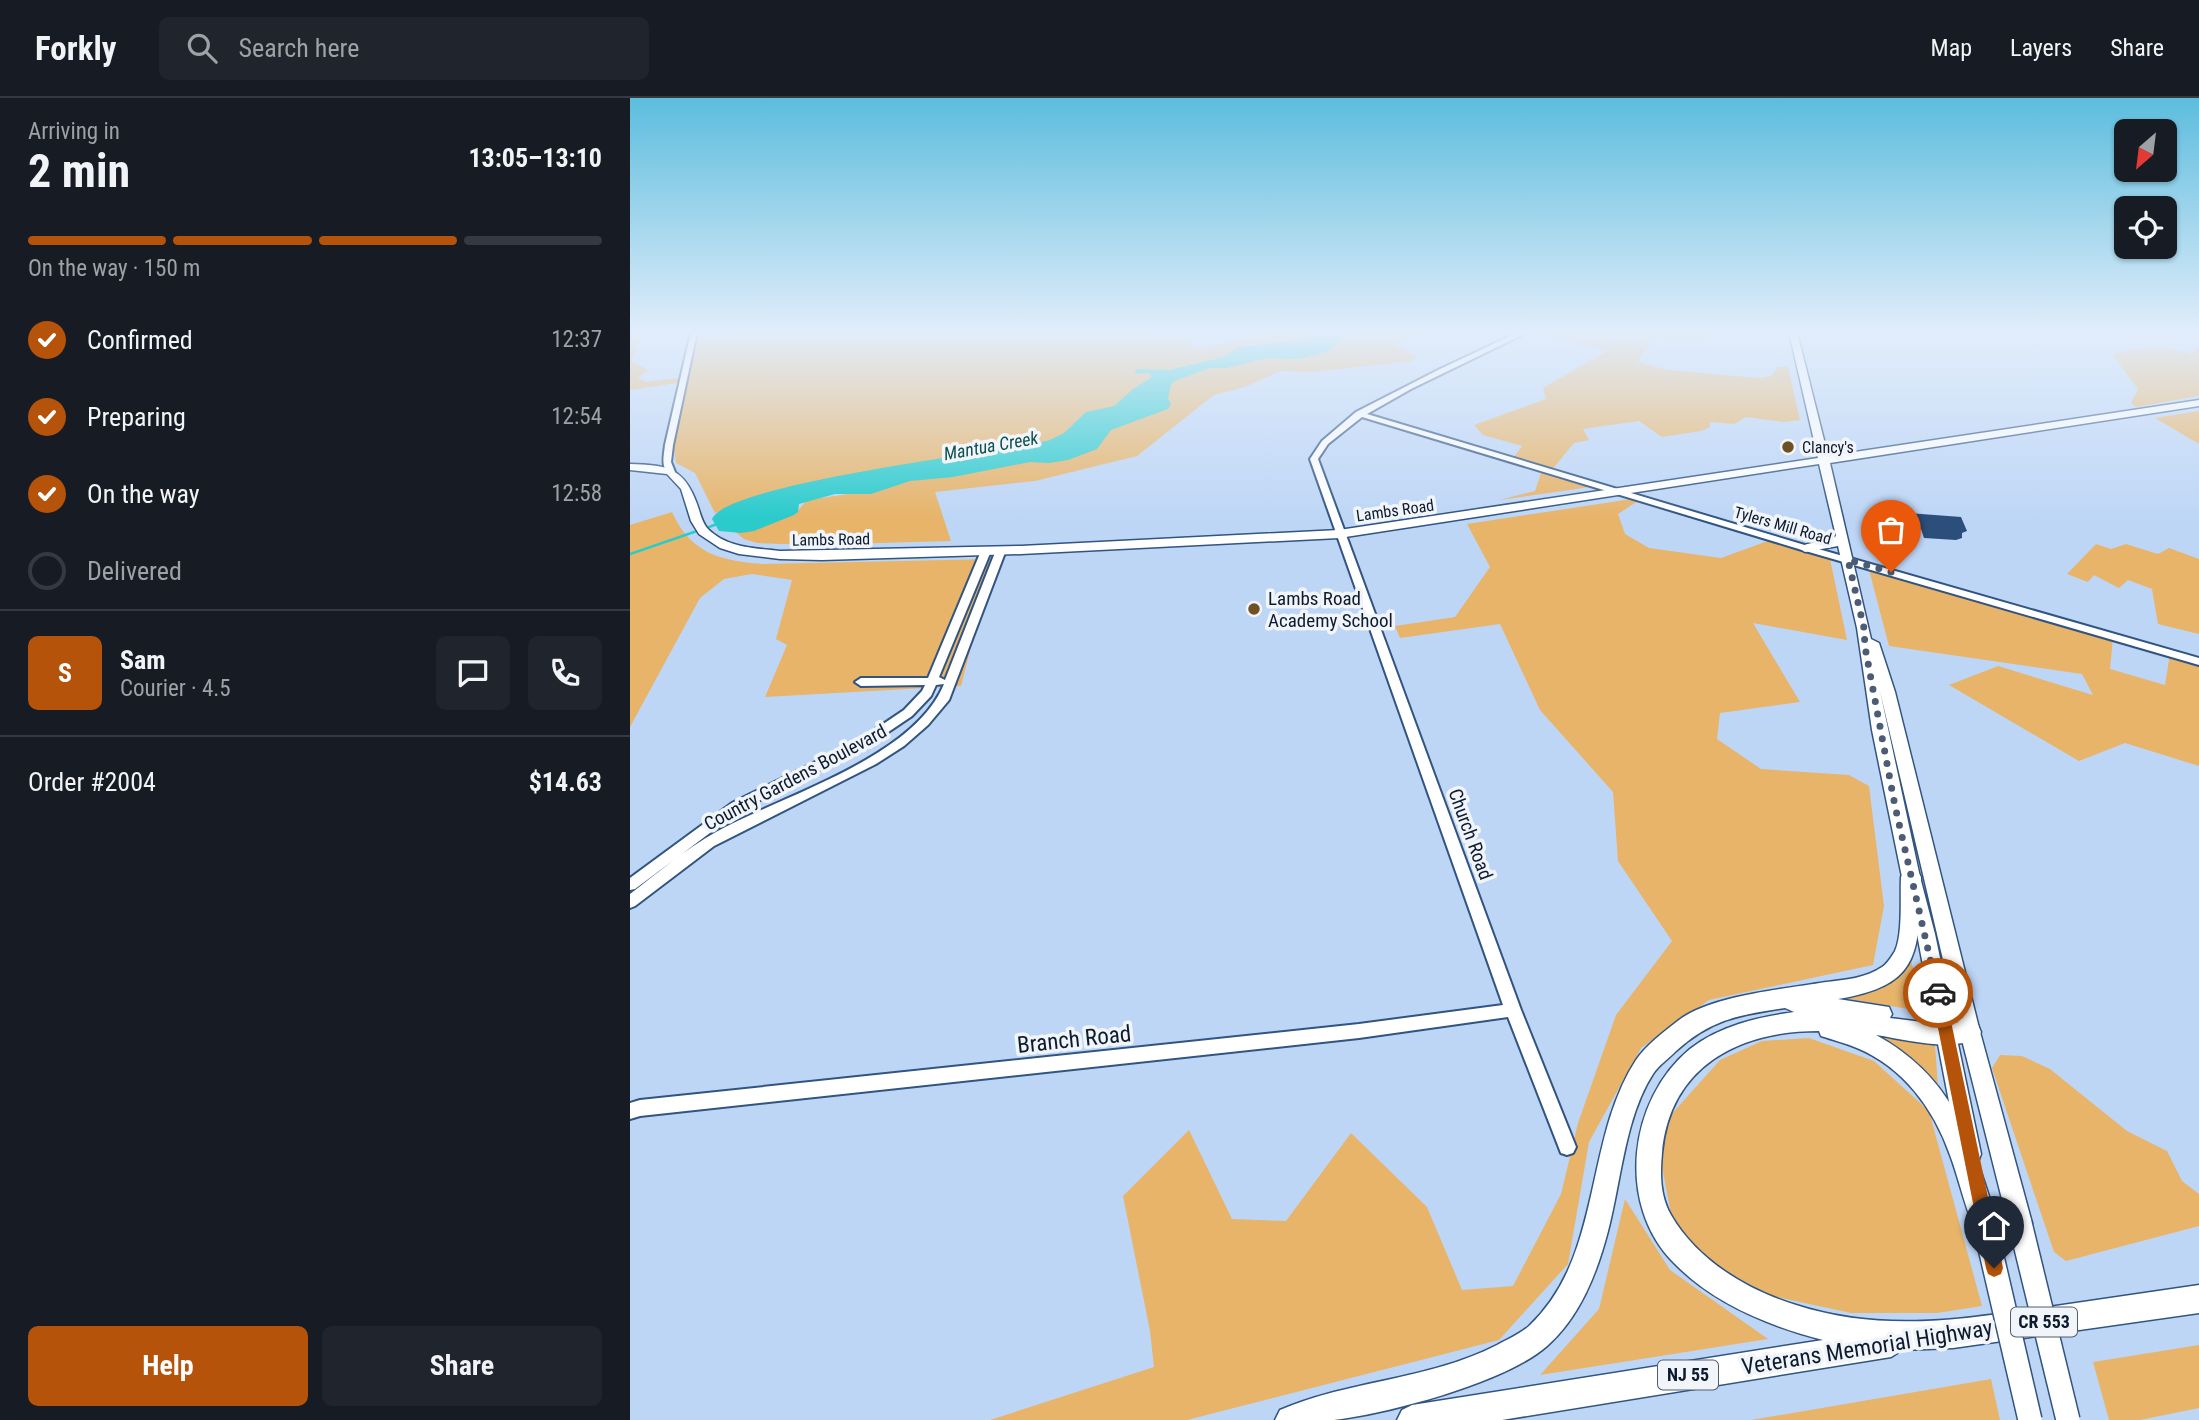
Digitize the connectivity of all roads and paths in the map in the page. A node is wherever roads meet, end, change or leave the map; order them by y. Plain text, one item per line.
1 (680, 394) edge
2 (1400, 394) edge
3 (1808, 394) edge
4 (2199, 403) edge
5 (1359, 414) junction
6 (1820, 441) junction
7 (1864, 454) junction
8 (1826, 460) junction
9 (1783, 466) junction
10 (630, 467) edge
11 (671, 471) junction
12 (1832, 484) junction
13 (1617, 493) junction
14 (1339, 534) junction
15 (1843, 536) junction
16 (1805, 548) junction
17 (1001, 550) junction
18 (986, 551) junction
19 (1848, 560) junction
20 (1864, 628) junction
21 (2199, 662) edge
22 (932, 681) junction
23 (950, 681) junction
24 (861, 682) dead end
25 (876, 736) junction
26 (897, 750) junction
27 (667, 857) junction
28 (680, 864) junction
29 (1910, 877) junction
30 (632, 883) edge
31 (648, 888) junction
32 (630, 902) edge
33 (1513, 1010) junction
34 (1783, 1013) junction
35 (1945, 1030) junction
36 (1970, 1032) junction
37 (635, 1110) edge
38 (1567, 1147) dead end
39 (1983, 1218) junction
40 (2199, 1299) edge
41 (1965, 1332) junction
42 (1290, 1420) edge
43 (1412, 1420) edge
44 (2030, 1420) edge
45 (2068, 1420) edge

1 - 11 street
2 - 5 street, Church Road
3 - 6 main road, CR 553
4 - 7 main road, Lambs Road
5 - 13 street, Tylers Mill Road
5 - 14 street, Church Road
6 - 7 main road
6 - 8 main road, CR 553
7 - 8 main road, Lambs Road
8 - 9 main road, Lambs Road
8 - 12 main road, CR 553
9 - 12 main road
9 - 13 main road, Lambs Road
10 - 11 main road
11 - 18 main road, Lambs Road
12 - 15 main road, CR 553
13 - 14 main road, Lambs Road
13 - 16 street, Tylers Mill Road
14 - 17 main road, Lambs Road
14 - 33 street, Church Road
15 - 16 main road
15 - 19 main road, CR 553
16 - 19 street, Tylers Mill Road
17 - 18 main road, Lambs Road
17 - 23 street, Country Gardens Boulevard
18 - 22 street, Country Gardens Boulevard
19 - 20 main road, CR 553
19 - 21 street, Tylers Mill Road
20 - 29 main road, CR 553
20 - 36 main road, CR 553
22 - 23 street
22 - 24 street
22 - 25 street, Country Gardens Boulevard
23 - 26 street, Country Gardens Boulevard
25 - 26 street
25 - 27 street, Country Gardens Boulevard
26 - 28 street, Country Gardens Boulevard
27 - 28 street
27 - 30 street, Country Gardens Boulevard
28 - 31 street, Country Gardens Boulevard
29 - 34 highway
29 - 35 main road, CR 553
30 - 31 street
31 - 32 street, Country Gardens Boulevard
33 - 37 street, Branch Road
33 - 38 street, Church Road
34 - 35 highway
34 - 39 highway
34 - 41 highway
34 - 42 highway
35 - 36 highway
35 - 39 main road, CR 553
36 - 45 main road, CR 553, bridge
39 - 44 main road, CR 553, bridge
40 - 41 highway, Veterans Memorial Highway / NJ 55
41 - 43 highway, Veterans Memorial Highway / NJ 55

